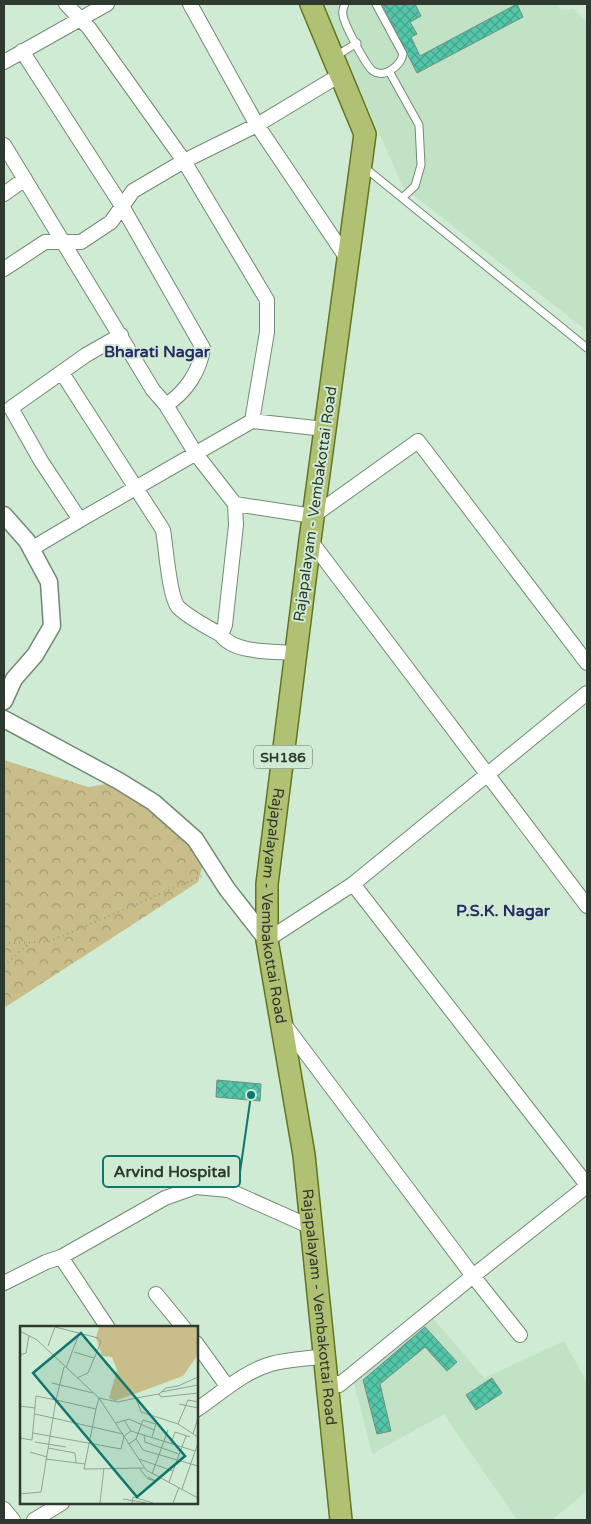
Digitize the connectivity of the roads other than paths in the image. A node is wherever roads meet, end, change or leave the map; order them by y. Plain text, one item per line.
1 (66, 4) edge
2 (108, 4) edge
3 (190, 4) edge
4 (311, 4) edge
5 (345, 4) edge
6 (376, 4) edge
7 (80, 19) junction
8 (357, 43) junction
9 (22, 51) junction
10 (4, 62) edge
11 (337, 66) junction
12 (390, 71) junction
13 (256, 125) junction
14 (4, 145) edge
15 (184, 161) junction
16 (361, 165) junction
17 (25, 179) junction
18 (4, 194) edge
19 (402, 198) junction
20 (122, 206) junction
21 (64, 241) junction
22 (348, 260) junction
23 (4, 269) edge
24 (122, 335) junction
25 (587, 348) edge
26 (62, 372) junction
27 (166, 405) junction
28 (252, 421) junction
29 (325, 429) junction
30 (196, 454) junction
31 (138, 488) junction
32 (234, 504) junction
33 (4, 515) edge
34 (313, 516) junction
35 (80, 520) junction
36 (310, 540) junction
37 (31, 549) junction
38 (221, 635) junction
39 (296, 653) junction
40 (587, 663) edge
41 (587, 693) edge
42 (4, 701) edge
43 (4, 719) edge
44 (486, 774) junction
45 (353, 884) junction
46 (587, 906) edge
47 (267, 940) junction
48 (280, 1019) junction
49 (587, 1186) edge
50 (311, 1227) junction
51 (61, 1257) junction
52 (472, 1276) junction
53 (4, 1284) edge
54 (156, 1294) dead end
55 (107, 1326) edge
56 (182, 1326) edge
57 (520, 1335) dead end
58 (198, 1346) edge
59 (325, 1356) junction
60 (327, 1378) junction
61 (226, 1386) junction
62 (198, 1409) edge
63 (60, 1504) edge
64 (4, 1509) edge
65 (12, 1520) edge
66 (34, 1520) edge
67 (341, 1520) edge

1 - 7 street
2 - 7 street
3 - 13 street
4 - 11 main road, Rajapalayam - Vembakottai Road / SH186
5 - 8 lane
6 - 12 lane
7 - 9 street
7 - 15 street
8 - 11 lane
8 - 12 lane
9 - 10 street
9 - 20 street
11 - 13 street
11 - 16 main road, Rajapalayam - Vembakottai Road / SH186
12 - 19 lane
13 - 15 street
13 - 22 street
14 - 17 street
15 - 20 street
15 - 28 street
16 - 19 lane
16 - 22 main road, Rajapalayam - Vembakottai Road / SH186
17 - 18 street
17 - 21 street
19 - 25 lane
20 - 21 street
20 - 27 street
21 - 23 street
21 - 24 street
22 - 29 main road, Rajapalayam - Vembakottai Road / SH186
24 - 26 street
24 - 27 street
26 - 31 street
26 - 35 street
27 - 30 street
28 - 29 street
28 - 30 street
29 - 34 main road, Rajapalayam - Vembakottai Road / SH186
30 - 31 street
30 - 32 street
31 - 35 street
31 - 38 street
32 - 34 street
32 - 38 street
33 - 37 street
34 - 36 main road, Rajapalayam - Vembakottai Road / SH186
34 - 40 street
35 - 37 street
36 - 39 main road, Rajapalayam - Vembakottai Road / SH186
36 - 44 street
37 - 42 street
38 - 39 street
39 - 47 main road, Rajapalayam - Vembakottai Road / SH186
41 - 44 street
43 - 47 street
44 - 45 street
44 - 46 street
45 - 47 street
45 - 49 street
47 - 48 main road, Rajapalayam - Vembakottai Road / SH186
48 - 50 main road, Rajapalayam - Vembakottai Road / SH186
48 - 52 street
49 - 52 street
50 - 51 street
50 - 59 main road, Rajapalayam - Vembakottai Road / SH186
51 - 53 street
51 - 55 street
52 - 57 street
52 - 60 street
54 - 56 street
58 - 61 street
59 - 60 main road, Rajapalayam - Vembakottai Road / SH186
59 - 61 street
60 - 67 main road, Rajapalayam - Vembakottai Road / SH186
61 - 62 street
63 - 66 street
64 - 65 street

